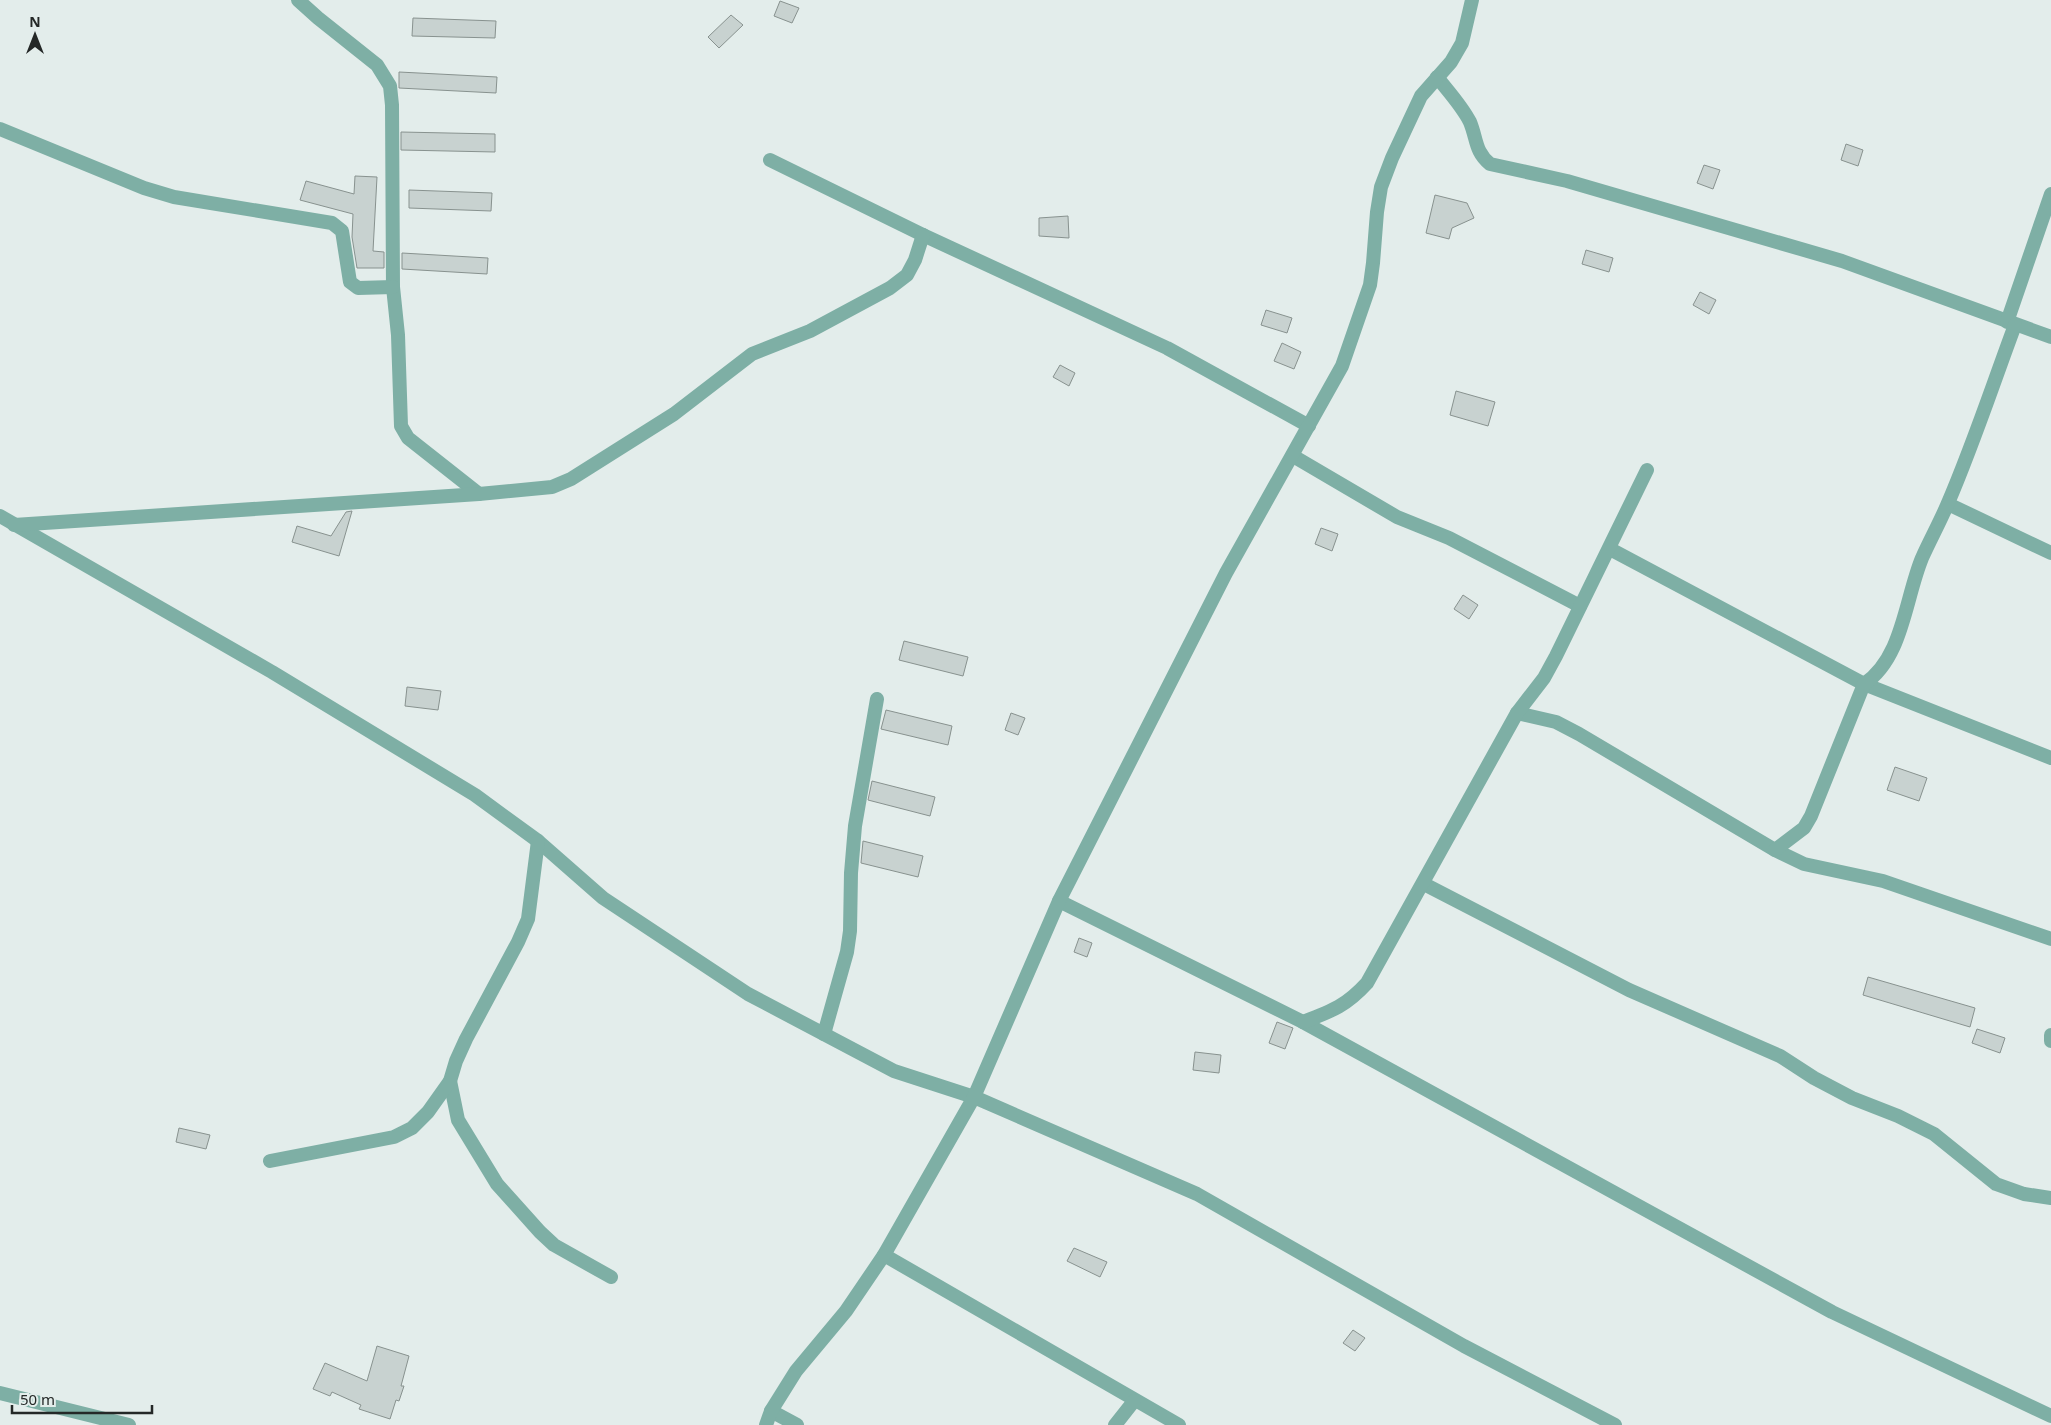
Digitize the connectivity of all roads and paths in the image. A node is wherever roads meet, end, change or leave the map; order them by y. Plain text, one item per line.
1 (298, 0) edge
2 (1472, 0) edge
3 (1437, 77) junction
4 (0, 130) edge
5 (770, 160) dead end
6 (2051, 194) edge
7 (923, 235) junction
8 (393, 287) junction
9 (2011, 324) junction
10 (2051, 337) edge
11 (1309, 426) junction
12 (1293, 456) junction
13 (1647, 470) dead end
14 (479, 494) junction
15 (1948, 504) junction
16 (0, 516) edge
17 (14, 524) junction
18 (1610, 549) junction
19 (2051, 553) edge
20 (1580, 606) junction
21 (1864, 684) junction
22 (877, 699) dead end
23 (1517, 713) junction
24 (2051, 758) edge
25 (538, 841) junction
26 (1775, 850) junction
27 (1424, 884) junction
28 (1059, 902) junction
29 (2051, 939) edge
30 (1303, 1022) junction
31 (824, 1034) junction
32 (2051, 1035) edge
33 (2051, 1041) edge
34 (450, 1081) junction
35 (974, 1097) junction
36 (270, 1161) dead end
37 (2051, 1198) edge
38 (884, 1255) junction
39 (611, 1276) dead end
40 (0, 1393) edge
41 (1134, 1401) junction
42 (772, 1411) junction
43 (2051, 1416) edge
44 (129, 1425) edge
45 (766, 1425) edge
46 (797, 1425) edge
47 (1115, 1425) edge
48 (1179, 1425) edge
49 (1615, 1425) edge

1 - 8 street
2 - 3 street
3 - 9 street
3 - 11 street
4 - 8 street
5 - 7 street
6 - 9 street
7 - 11 street
7 - 14 street
8 - 14 street
9 - 10 street
9 - 15 street
11 - 12 street
12 - 20 street
12 - 28 street
13 - 18 street
14 - 17 street
15 - 19 street
15 - 21 street
16 - 17 street
17 - 25 street
18 - 20 street
18 - 21 street
20 - 23 street
21 - 24 street
21 - 26 street
22 - 31 street
23 - 26 street
23 - 27 street
25 - 31 street
25 - 34 street
26 - 29 street
27 - 30 street
27 - 37 street
28 - 30 street
28 - 35 street
30 - 43 street
31 - 35 street
32 - 33 street
34 - 36 street
34 - 39 street
35 - 38 street
35 - 49 street
38 - 41 street
38 - 42 street
40 - 44 street
41 - 47 street
41 - 48 street
42 - 45 street
42 - 46 street

